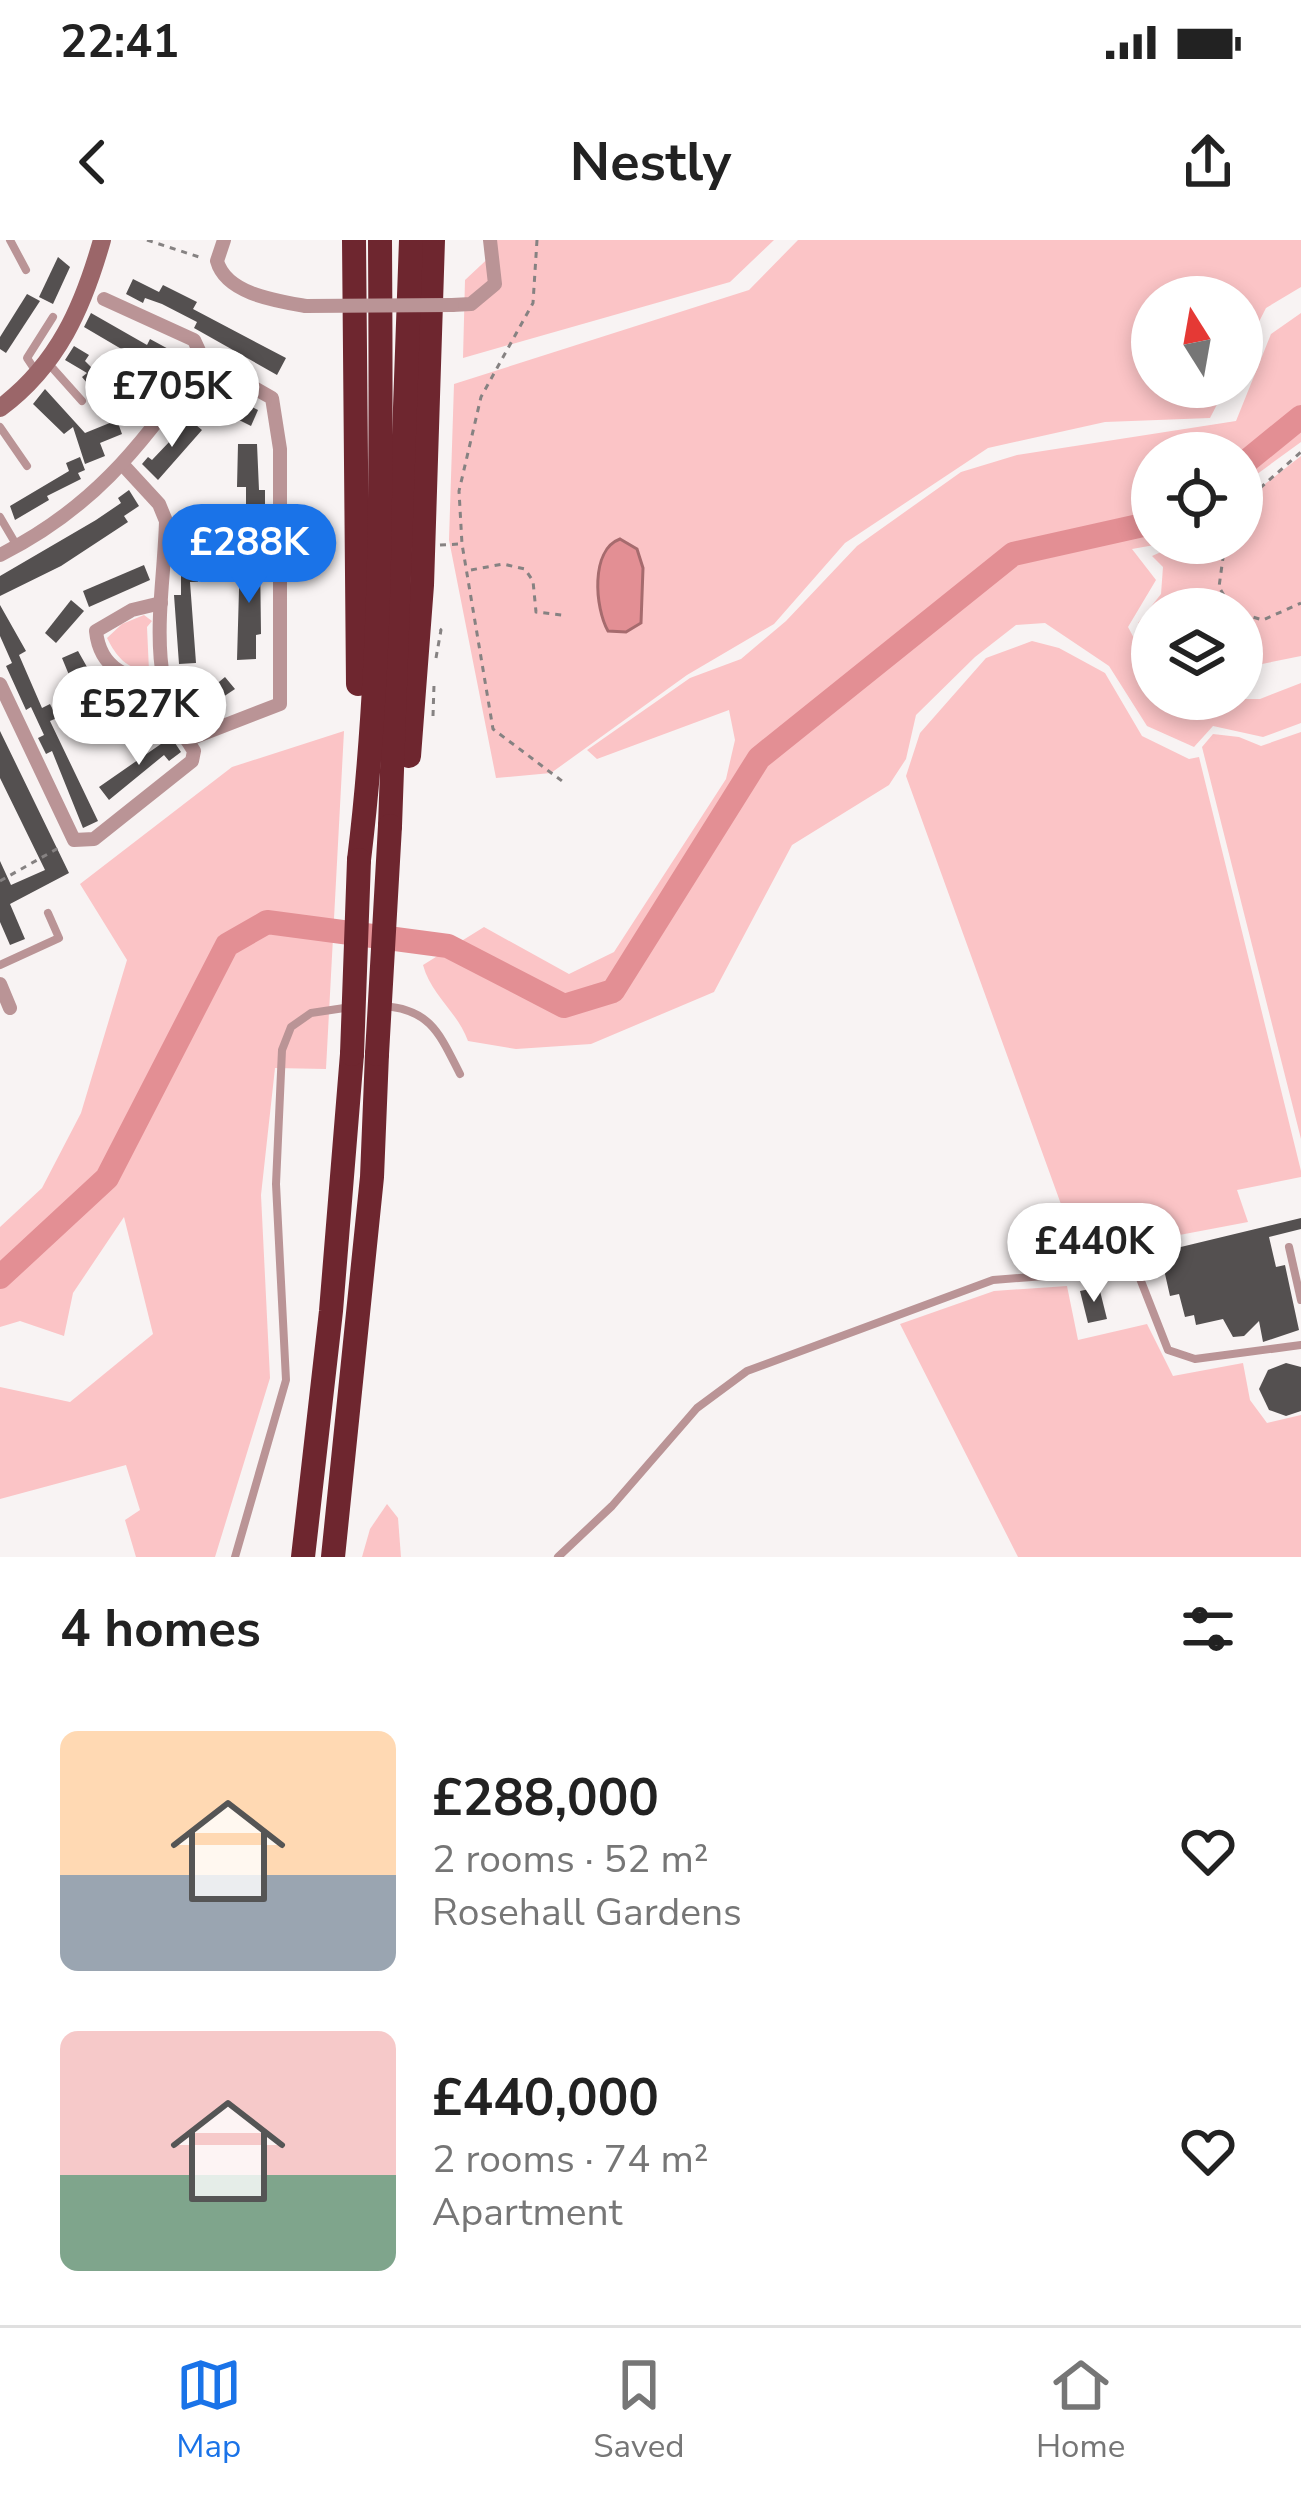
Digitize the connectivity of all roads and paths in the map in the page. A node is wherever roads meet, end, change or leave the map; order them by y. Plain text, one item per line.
1 (10, 240) edge
2 (102, 240) edge
3 (147, 240) edge
4 (171, 240) edge
5 (224, 240) edge
6 (358, 240) edge
7 (380, 240) edge
8 (410, 240) edge
9 (433, 240) edge
10 (490, 240) edge
11 (537, 240) edge
12 (174, 251) junction
13 (217, 261) junction
14 (26, 270) dead end
15 (104, 299) dead end
16 (53, 317) dead end
17 (206, 366) junction
18 (43, 369) junction
19 (82, 401) dead end
20 (0, 408) edge
21 (0, 427) edge
22 (1301, 452) edge
23 (27, 466) dead end
24 (124, 466) junction
25 (1263, 485) edge
26 (379, 496) junction
27 (0, 517) edge
28 (278, 532) junction
29 (221, 534) dead end
30 (17, 546) junction
31 (0, 555) edge
32 (469, 570) junction
33 (161, 602) junction
34 (1301, 603) edge
35 (562, 615) dead end
36 (1263, 620) edge
37 (163, 683) junction
38 (0, 684) edge
39 (6, 717) edge
40 (187, 740) junction
41 (562, 781) dead end
42 (381, 795) junction
43 (74, 840) junction
44 (0, 881) edge
45 (48, 914) dead end
46 (0, 965) edge
47 (0, 984) edge
48 (10, 1007) dead end
49 (364, 1054) junction
50 (460, 1074) dead end
51 (1289, 1246) dead end
52 (1301, 1300) edge
53 (1301, 1346) edge
54 (235, 1557) edge
55 (303, 1557) edge
56 (333, 1557) edge
57 (558, 1557) edge

1 - 14 lane
2 - 18 street
3 - 12 path
4 - 12 path
5 - 13 street
6 - 26 highway
6 - 42 highway
7 - 26 highway
8 - 42 highway
9 - 42 highway
10 - 13 street, bridge
11 - 32 path
12 - 13 path
15 - 17 street
16 - 18 lane
17 - 24 street
17 - 28 street
18 - 19 lane
18 - 20 street
21 - 23 lane
22 - 25 path
24 - 30 street
24 - 33 street
26 - 42 highway
27 - 30 lane
28 - 29 lane
28 - 40 street
30 - 31 street
32 - 35 path
32 - 41 path
33 - 37 street
33 - 37 street
34 - 36 path
37 - 40 street
38 - 39 street
39 - 43 street
40 - 43 street
42 - 49 highway, bridge
42 - 49 highway, bridge
43 - 44 path
45 - 46 lane
47 - 48 street
49 - 55 highway
49 - 56 highway
50 - 54 lane
51 - 52 lane
53 - 57 lane

